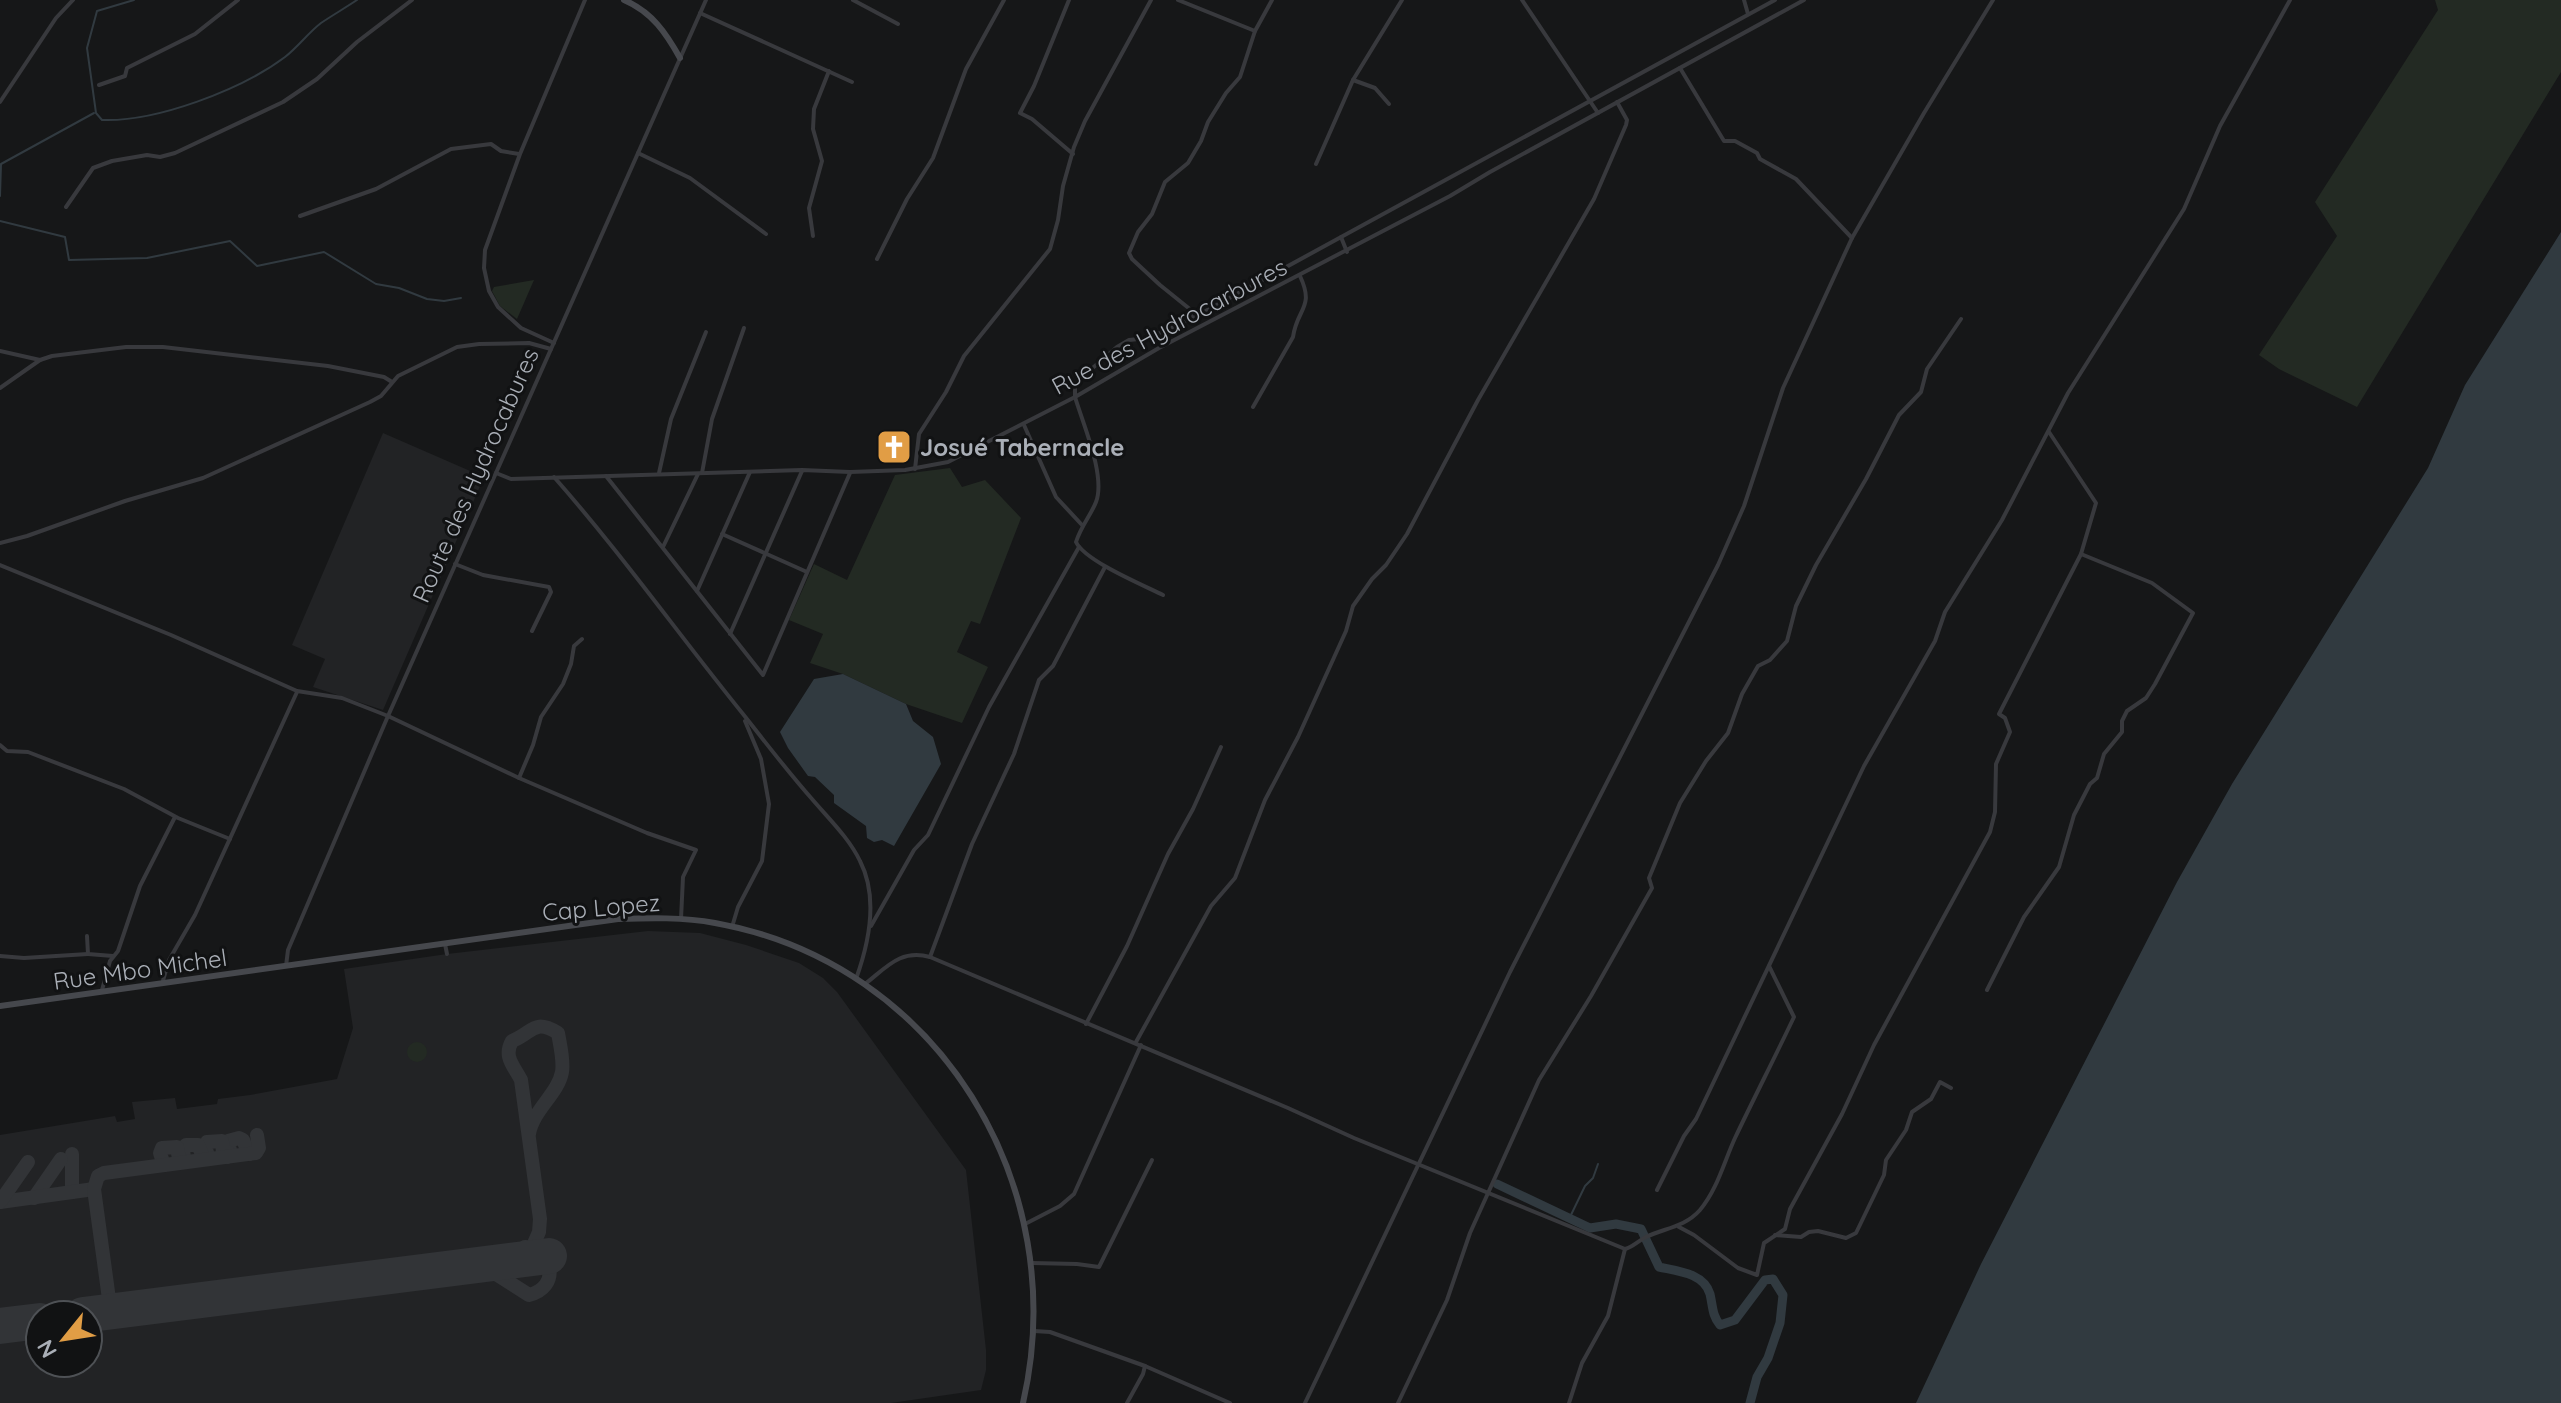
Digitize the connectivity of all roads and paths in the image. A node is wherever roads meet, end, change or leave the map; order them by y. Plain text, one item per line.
1 (73, 0) edge
2 (238, 0) edge
3 (412, 0) edge
4 (585, 0) edge
5 (624, 0) edge
6 (706, 0) edge
7 (853, 0) edge
8 (1004, 0) edge
9 (1069, 0) edge
10 (1151, 0) edge
11 (1178, 0) edge
12 (1272, 0) edge
13 (1402, 0) edge
14 (1522, 0) edge
15 (1744, 0) edge
16 (1775, 0) edge
17 (1804, 0) edge
18 (1993, 0) edge
19 (2290, 0) edge
20 (700, 13) junction
21 (1748, 14) junction
22 (898, 24) dead end
23 (1255, 31) junction
24 (680, 58) junction
25 (1680, 68) junction
26 (829, 71) junction
27 (1353, 80) junction
28 (852, 82) dead end
29 (99, 85) dead end
30 (1591, 101) junction
31 (0, 102) edge
32 (1617, 102) junction
33 (1389, 104) dead end
34 (1598, 113) junction
35 (638, 153) junction
36 (520, 154) junction
37 (1073, 154) junction
38 (1316, 164) dead end
39 (66, 207) dead end
40 (300, 216) dead end
41 (766, 234) dead end
42 (813, 236) dead end
43 (1341, 237) junction
44 (1852, 238) junction
45 (1347, 252) junction
46 (877, 259) dead end
47 (1300, 275) junction
48 (1191, 319) junction
49 (1961, 319) dead end
50 (744, 328) dead end
51 (706, 332) dead end
52 (553, 346) junction
53 (0, 351) edge
54 (40, 360) junction
55 (392, 382) junction
56 (0, 388) edge
57 (1075, 397) junction
58 (1253, 407) dead end
59 (1023, 424) junction
60 (2048, 431) junction
61 (915, 469) junction
62 (802, 470) junction
63 (750, 472) junction
64 (850, 472) junction
65 (496, 473) junction
66 (700, 473) junction
67 (659, 474) junction
68 (606, 476) junction
69 (554, 477) junction
70 (1082, 525) junction
71 (722, 534) junction
72 (0, 543) edge
73 (663, 547) junction
74 (1079, 547) junction
75 (765, 552) junction
76 (2081, 554) junction
77 (455, 564) junction
78 (0, 565) edge
79 (1105, 566) junction
80 (807, 572) junction
81 (697, 591) junction
82 (1163, 595) dead end
83 (532, 631) dead end
84 (730, 634) junction
85 (582, 639) dead end
86 (297, 691) junction
87 (743, 714) junction
88 (388, 716) junction
89 (0, 745) edge
90 (1221, 747) dead end
91 (519, 778) junction
92 (175, 817) junction
93 (230, 839) junction
94 (681, 919) junction
95 (871, 926) junction
96 (732, 927) junction
97 (87, 936) dead end
98 (445, 944) junction
99 (88, 954) junction
100 (447, 954) dead end
101 (0, 956) edge
102 (113, 956) junction
103 (930, 957) junction
104 (1769, 966) junction
105 (286, 967) junction
106 (856, 979) junction
107 (162, 984) junction
108 (865, 984) junction
109 (1987, 990) dead end
110 (102, 992) junction
111 (0, 1006) edge
112 (1086, 1024) junction
113 (1139, 1044) junction
114 (1951, 1088) dead end
115 (1152, 1160) dead end
116 (1418, 1162) junction
117 (1657, 1190) dead end
118 (1488, 1191) junction
119 (1025, 1224) junction
120 (1679, 1227) junction
121 (1775, 1235) junction
122 (1625, 1249) junction
123 (1032, 1263) junction
124 (1034, 1331) junction
125 (1145, 1366) junction
126 (1023, 1403) edge
127 (1127, 1403) edge
128 (1230, 1403) edge
129 (1305, 1403) edge
130 (1398, 1403) edge
131 (1572, 1403) edge

1 - 31 street
2 - 29 street
3 - 39 street
4 - 36 street
5 - 24 street
6 - 20 street, Route des Hydrocabures
7 - 22 street
8 - 46 street
9 - 37 street
10 - 37 street
11 - 23 street
12 - 23 street
13 - 27 street
14 - 30 street
15 - 21 street
16 - 21 street
17 - 25 street, Rue des Hydrocarbures
18 - 44 street
19 - 60 street
20 - 24 street, Route des Hydrocabures
20 - 26 street
21 - 30 street
23 - 48 street
24 - 35 street, Route des Hydrocabures
25 - 32 street, Rue des Hydrocarbures
25 - 44 street
26 - 28 street
26 - 42 street
27 - 33 street
27 - 38 street
30 - 34 street
30 - 43 street
32 - 34 street, Rue des Hydrocarbures
32 - 113 street
34 - 45 street, Rue des Hydrocarbures
35 - 41 street
35 - 52 street, Route des Hydrocabures
36 - 40 street
36 - 52 street
37 - 61 street
43 - 45 street
43 - 48 street
44 - 116 street
45 - 47 street, Rue des Hydrocarbures
47 - 57 street, Rue des Hydrocarbures
47 - 58 street
48 - 57 street
49 - 118 street
50 - 66 street
51 - 67 street
52 - 55 street
52 - 65 street, Route des Hydrocabures
53 - 54 street
54 - 55 street
54 - 56 street
55 - 72 street
57 - 59 street, Rue des Hydrocarbures
57 - 70 street
59 - 61 street, Rue des Hydrocarbures
59 - 70 street
60 - 76 street
60 - 104 street
61 - 64 street, Rue des Hydrocarbures
62 - 63 street, Rue des Hydrocarbures
62 - 64 street, Rue des Hydrocarbures
62 - 75 street
63 - 66 street, Rue des Hydrocarbures
63 - 71 street
64 - 80 street
65 - 69 street, Rue des Hydrocarbures
65 - 77 street, Route des Hydrocabures
66 - 67 street, Rue des Hydrocarbures
66 - 73 street
67 - 68 street, Rue des Hydrocarbures
68 - 69 street, Rue des Hydrocarbures
68 - 73 street
69 - 87 street
70 - 74 street
71 - 75 street
71 - 81 street
73 - 81 street
74 - 79 street
74 - 95 street
75 - 80 street
75 - 84 street
76 - 109 street
76 - 121 street
77 - 83 street
77 - 88 street, Route des Hydrocabures
78 - 86 street
79 - 82 street
79 - 103 street
80 - 84 street
81 - 84 street
85 - 91 street
86 - 88 street
86 - 93 street
87 - 95 street
87 - 96 street
88 - 91 street
88 - 105 street, Route des Hydrocabures
89 - 92 street
90 - 112 street
91 - 94 street
92 - 93 street
92 - 102 street
93 - 107 street
94 - 96 street, Cap Lopez
94 - 98 street, Cap Lopez
95 - 106 street
96 - 106 street, Cap Lopez
97 - 99 street
98 - 100 street
98 - 105 street, Cap Lopez
99 - 101 street
99 - 102 street
102 - 110 street
103 - 108 street
103 - 112 street
104 - 117 street
104 - 120 street
105 - 107 street, Rue Mbo Michel
106 - 108 street, Cap Lopez
107 - 110 street, Rue Mbo Michel
108 - 119 street, Cap Lopez
110 - 111 street, Rue Mbo Michel
112 - 113 street
113 - 116 street
113 - 119 street
114 - 121 street
115 - 123 street
116 - 118 street
116 - 129 street
118 - 122 street
118 - 130 street
119 - 123 street, Cap Lopez
120 - 121 street
120 - 122 street
122 - 131 street
123 - 124 street, Cap Lopez
124 - 125 street
124 - 126 street, Cap Lopez
125 - 127 street
125 - 128 street

